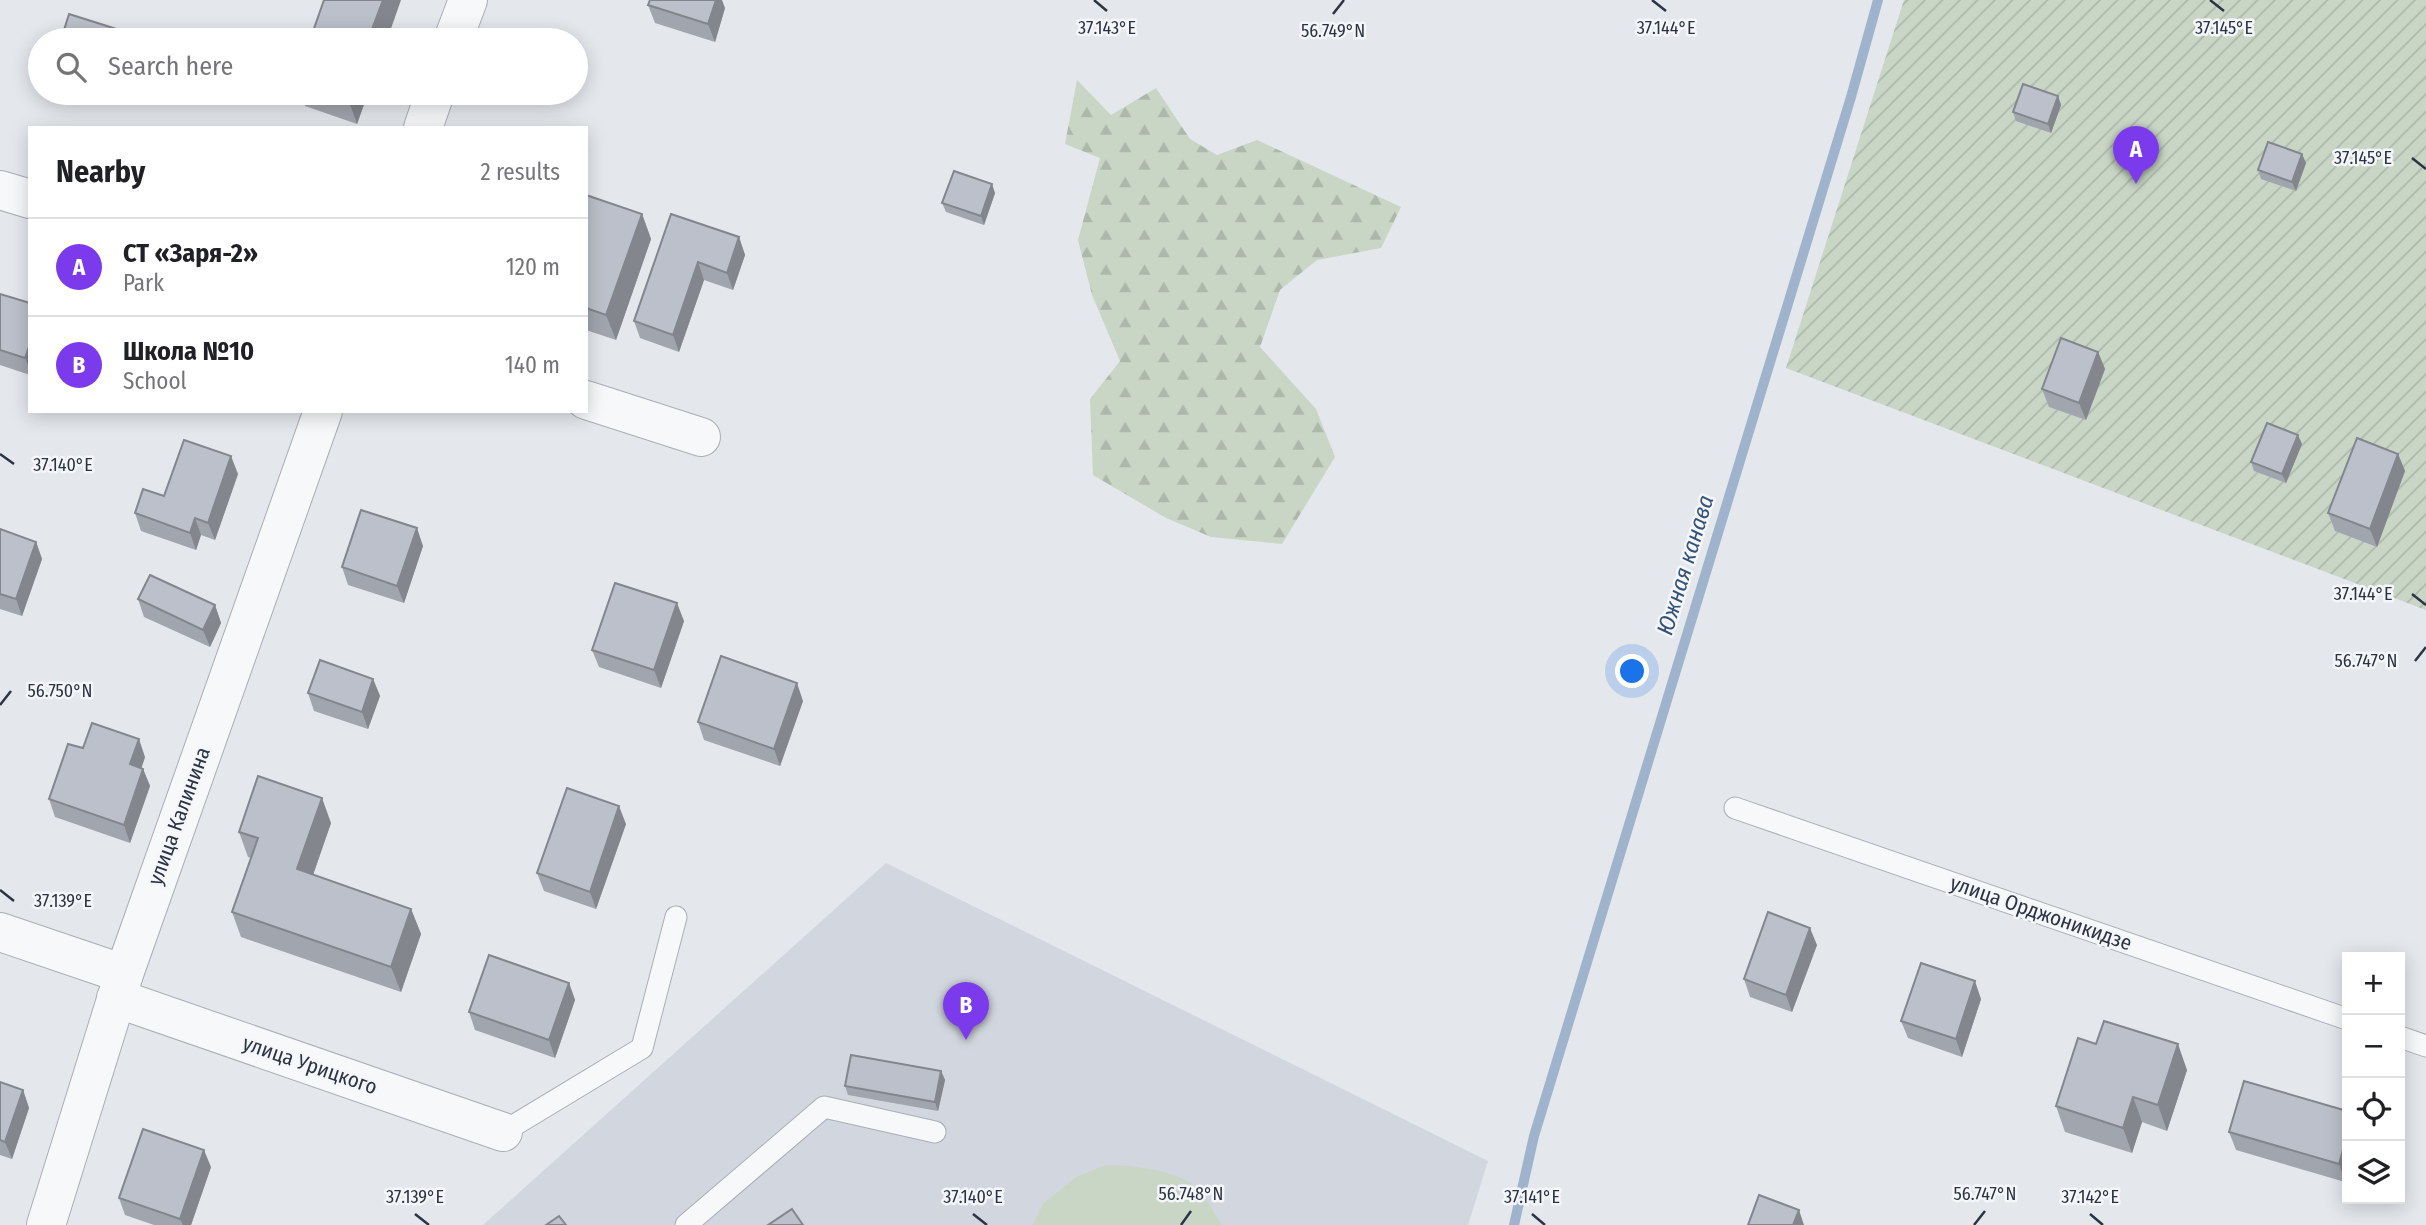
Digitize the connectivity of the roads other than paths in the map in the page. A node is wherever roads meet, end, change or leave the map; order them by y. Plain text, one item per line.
1 (467, 0) edge
2 (457, 28) edge
3 (431, 105) edge
4 (424, 126) edge
5 (0, 190) edge
6 (28, 199) edge
7 (588, 401) edge
8 (322, 413) edge
9 (701, 438) dead end
10 (1735, 808) dead end
11 (676, 918) dead end
12 (0, 932) edge
13 (120, 986) junction
14 (2342, 1017) edge
15 (2405, 1039) edge
16 (2426, 1046) edge
17 (503, 1132) joint
18 (935, 1132) dead end
19 (46, 1225) edge
20 (686, 1225) edge

1 - 2 street
3 - 4 street
5 - 6 street
7 - 9 street
8 - 13 street, улица Калинина
10 - 14 lane, улица Орджоникидзе
11 - 17 lane
12 - 13 street, улица Урицкого
13 - 17 street, улица Урицкого
13 - 19 street, улица Калинина
15 - 16 lane
18 - 20 lane

